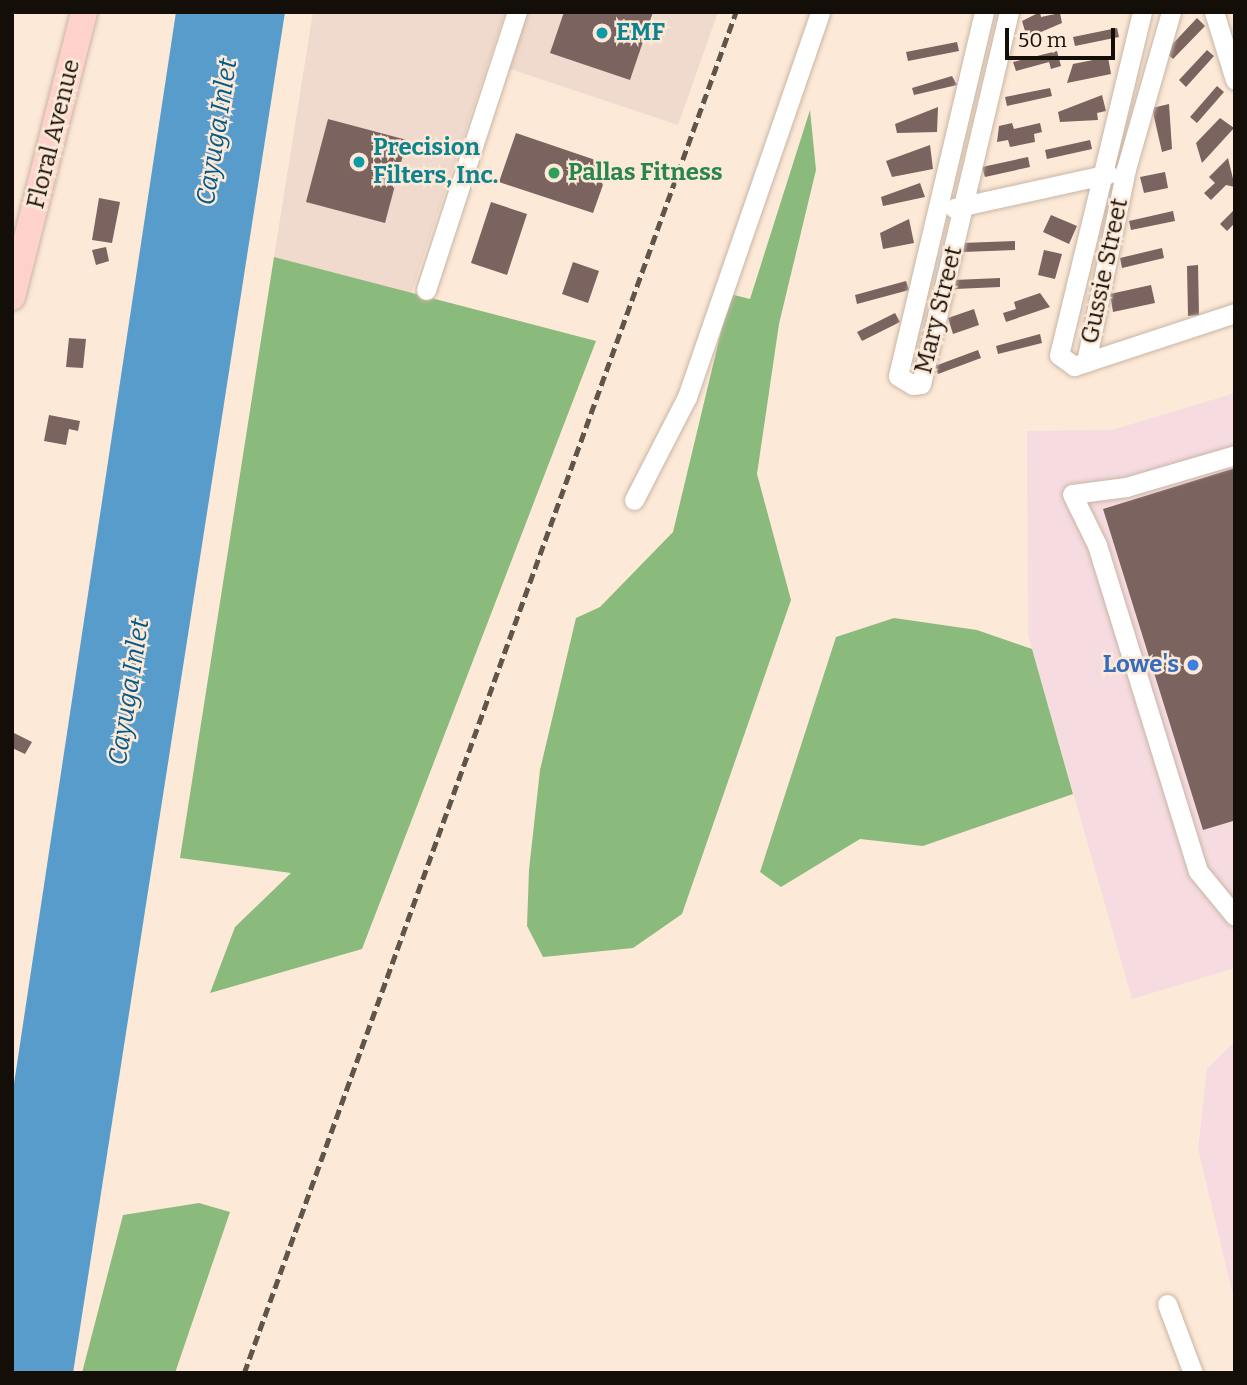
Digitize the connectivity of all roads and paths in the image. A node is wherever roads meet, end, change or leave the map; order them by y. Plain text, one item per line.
1 (84, 12) edge
2 (517, 12) edge
3 (820, 12) edge
4 (984, 12) edge
5 (1009, 12) edge
6 (1142, 12) edge
7 (1171, 12) edge
8 (1214, 12) edge
9 (1235, 80) edge
10 (1126, 169) junction
11 (1100, 177) junction
12 (964, 208) junction
13 (936, 210) junction
14 (426, 290) dead end
15 (12, 297) edge
16 (1235, 313) edge
17 (1086, 362) junction
18 (1235, 454) edge
19 (634, 500) dead end
20 (1235, 916) edge
21 (1167, 1304) dead end
22 (1193, 1373) edge

1 - 15 main road, Floral Avenue
2 - 14 street
3 - 19 street
4 - 13 street, Mary Street
5 - 12 street, Mary Street
6 - 11 street, Gussie Street
7 - 10 street, Gussie Street
8 - 9 street
10 - 11 street, Mary Street
10 - 17 street, Gussie Street
11 - 12 street, Mary Street
11 - 17 street, Gussie Street
12 - 13 street, Mary Street
12 - 13 street, Mary Street
16 - 17 street
18 - 20 street
21 - 22 street

